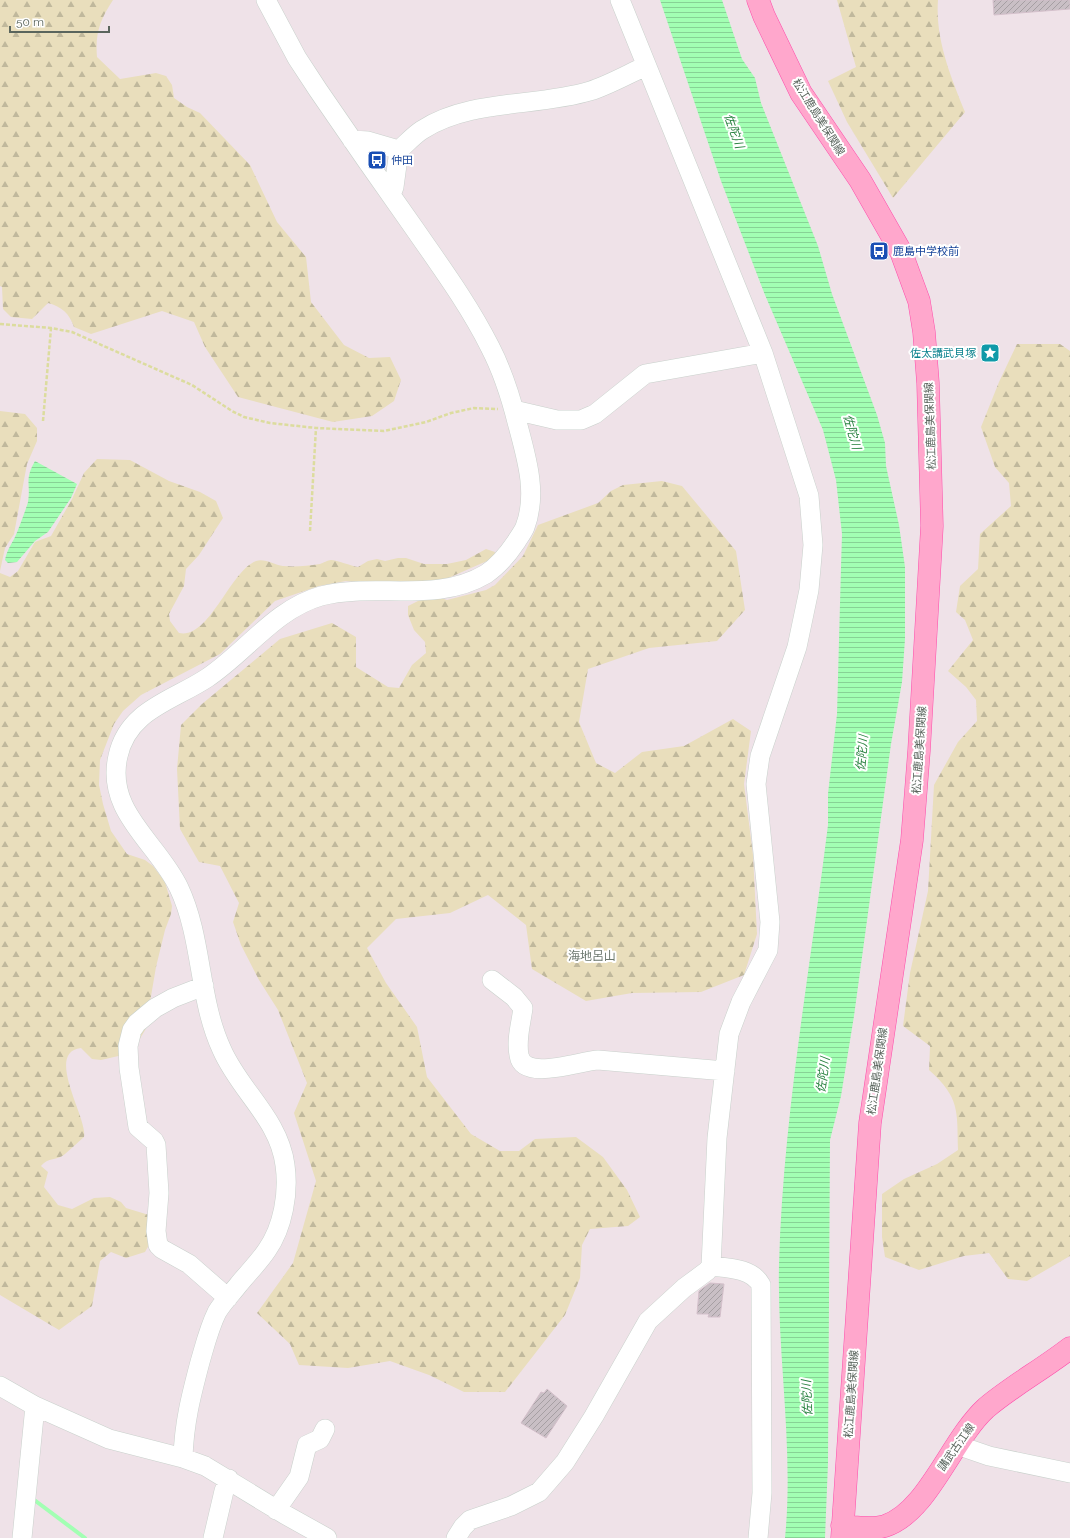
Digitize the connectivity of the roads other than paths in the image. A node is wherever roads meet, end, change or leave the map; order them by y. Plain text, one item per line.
1 (266, 0) edge
2 (620, 0) edge
3 (758, 0) edge
4 (646, 66) junction
5 (352, 140) junction
6 (399, 150) junction
7 (391, 195) junction
8 (763, 353) junction
9 (514, 410) junction
10 (492, 980) dead end
11 (204, 986) junction
12 (725, 1071) junction
13 (710, 1266) junction
14 (228, 1298) junction
15 (1070, 1348) edge
16 (0, 1386) edge
17 (35, 1406) junction
18 (325, 1429) dead end
19 (957, 1444) junction
20 (183, 1458) junction
21 (1070, 1473) edge
22 (229, 1479) junction
23 (276, 1510) junction
24 (842, 1532) edge
25 (22, 1538) edge
26 (213, 1538) edge
27 (327, 1538) edge
28 (456, 1538) edge
29 (758, 1538) edge

1 - 5 street
2 - 4 street
3 - 24 main road, 松江鹿島美保関線
4 - 6 street
4 - 8 street
5 - 6 street
5 - 7 street
6 - 7 street
7 - 9 street
8 - 9 street
8 - 12 street
9 - 11 street
10 - 12 street
11 - 14 street
11 - 14 street
12 - 13 street
13 - 28 street
13 - 29 street
14 - 20 street
15 - 19 main road, 講武古江線
16 - 17 street
17 - 20 street
17 - 25 street
18 - 23 street
19 - 21 street
19 - 24 main road, 講武古江線
20 - 22 street
22 - 23 street
22 - 26 street
23 - 27 street

